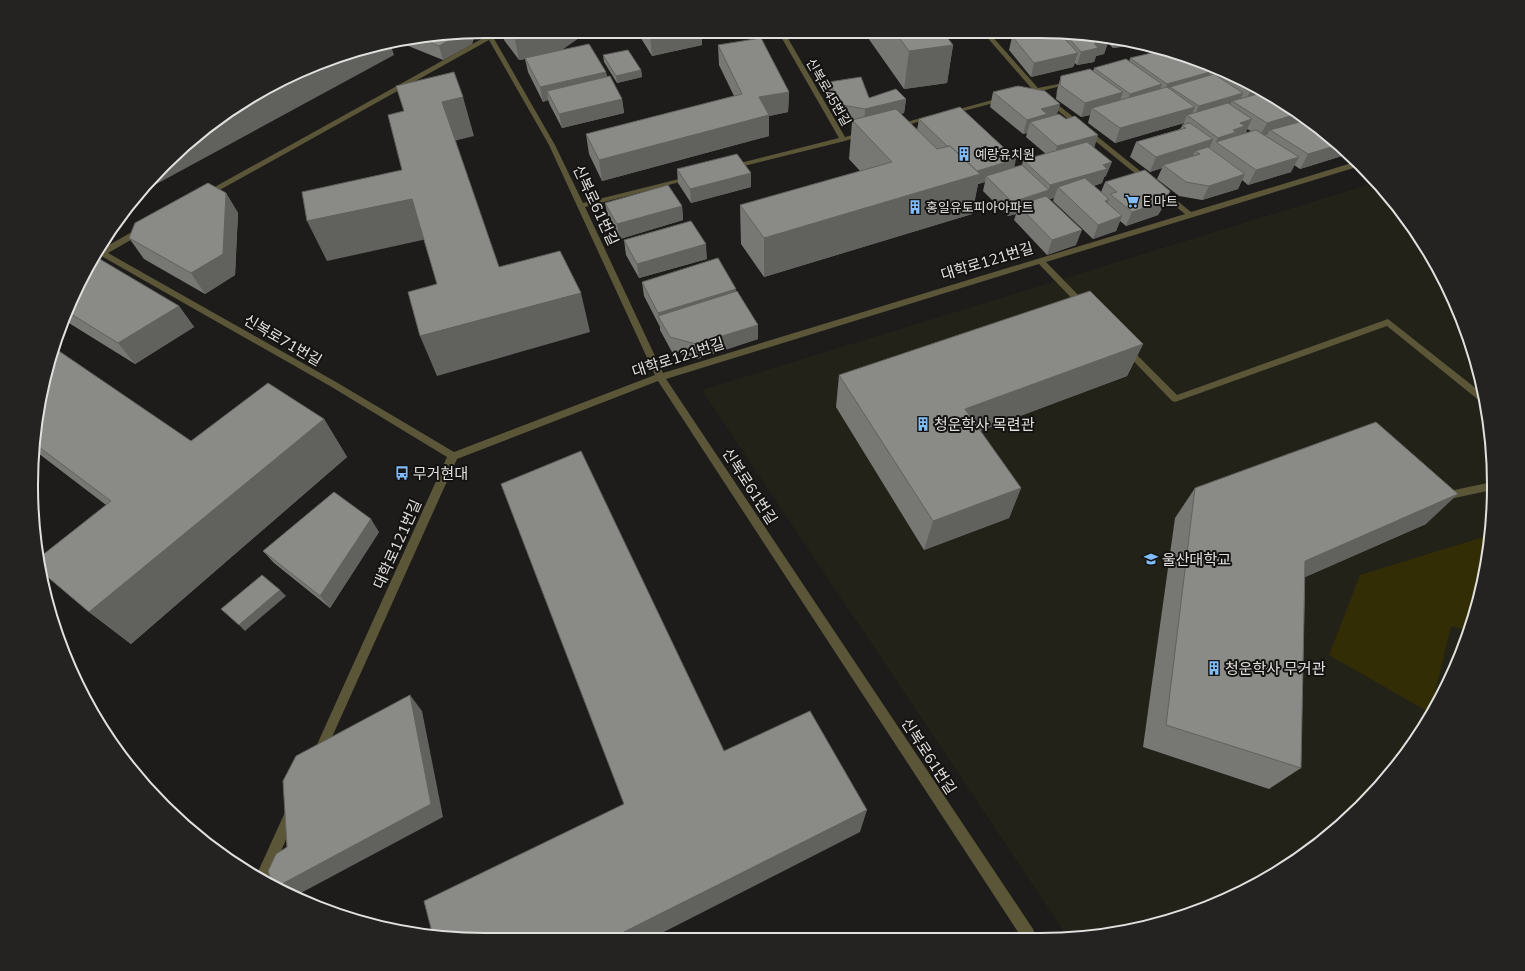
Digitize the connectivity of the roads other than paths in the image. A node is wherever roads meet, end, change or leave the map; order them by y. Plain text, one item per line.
1 (485, 38) edge
2 (490, 38) edge
3 (785, 38) edge
4 (991, 38) edge
5 (1082, 79) edge
6 (1036, 90) junction
7 (1020, 94) edge
8 (1012, 96) edge
9 (943, 114) edge
10 (935, 116) edge
11 (889, 128) edge
12 (873, 132) edge
13 (842, 140) junction
14 (1353, 166) edge
15 (724, 170) edge
16 (701, 176) edge
17 (202, 197) edge
18 (580, 206) junction
19 (1190, 215) junction
20 (148, 226) edge
21 (107, 247) edge
22 (103, 253) edge
23 (1040, 260) junction
24 (1088, 310) edge
25 (1119, 341) edge
26 (660, 377) junction
27 (1477, 395) edge
28 (453, 456) junction
29 (1487, 487) edge
30 (1436, 498) edge
31 (315, 761) edge
32 (295, 804) edge
33 (263, 874) edge
34 (1021, 933) edge

1 - 17 street
2 - 18 street, 신복로61번길
3 - 13 street, 신복로45번길
4 - 6 street
5 - 6 street
6 - 7 street
6 - 19 street
8 - 9 street
10 - 11 street
12 - 13 street
13 - 15 street
14 - 19 street, 대학로121번길
16 - 18 street
18 - 26 street, 신복로61번길
19 - 23 street, 대학로121번길
20 - 21 street
22 - 28 street, 신복로71번길
23 - 24 street
23 - 26 street, 대학로121번길
25 - 27 street
26 - 28 street, 대학로121번길
26 - 34 street, 신복로61번길
28 - 31 street, 대학로121번길
29 - 30 street
32 - 33 street

